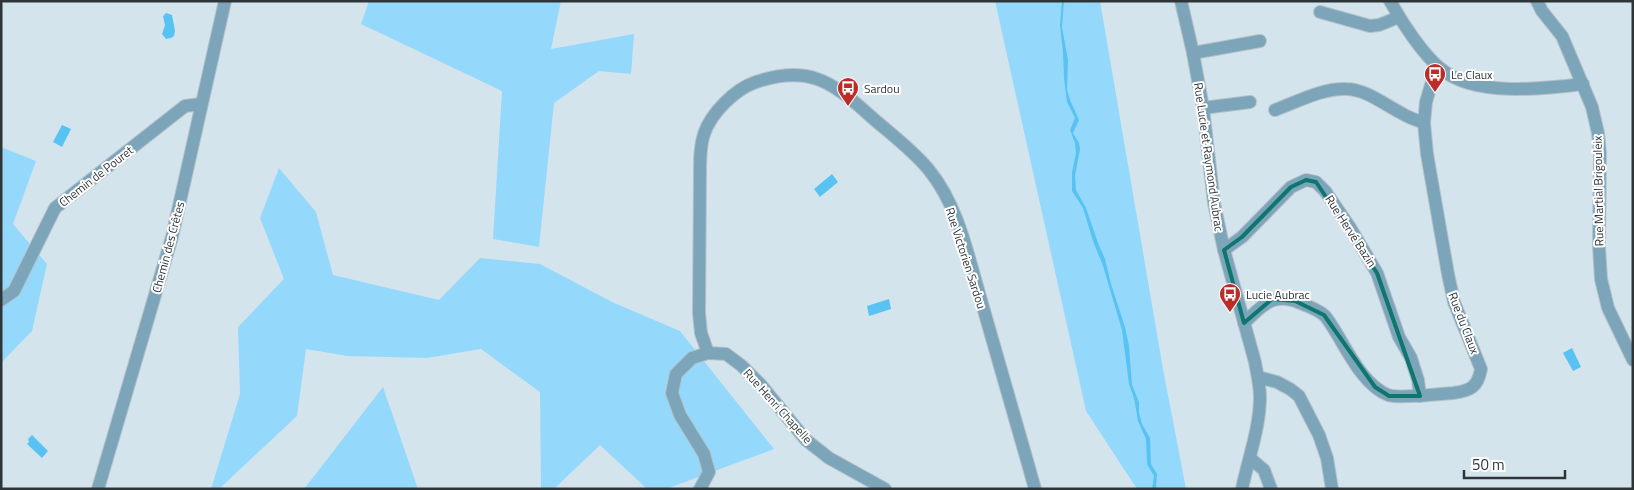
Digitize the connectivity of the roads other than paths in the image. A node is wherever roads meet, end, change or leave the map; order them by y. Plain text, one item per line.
1 (224, 1) edge
2 (1181, 1) edge
3 (1390, 1) edge
4 (1537, 1) edge
5 (1320, 12) dead end
6 (1399, 17) junction
7 (1260, 41) dead end
8 (1193, 53) junction
9 (1440, 69) junction
10 (1584, 84) junction
11 (1250, 102) dead end
12 (201, 104) junction
13 (1203, 108) junction
14 (1275, 110) dead end
15 (1424, 123) junction
16 (1224, 250) junction
17 (1, 300) edge
18 (1244, 323) junction
19 (708, 353) junction
20 (1633, 360) edge
21 (1258, 377) junction
22 (1420, 396) junction
23 (1250, 458) junction
24 (98, 489) edge
25 (700, 489) edge
26 (885, 489) edge
27 (1034, 489) edge
28 (1242, 489) edge
29 (1271, 489) edge
30 (1332, 489) edge

1 - 12 street, Chemin des Crêtes
2 - 8 street, Rue Lucie et Raymond Aubrac
3 - 6 street
4 - 10 street, Rue Martial Brigouleix
5 - 6 street
6 - 9 street
7 - 8 street
8 - 13 street, Rue Lucie et Raymond Aubrac
9 - 10 street
9 - 15 street, Rue du Claux
10 - 20 street, Rue Martial Brigouleix
11 - 13 street
12 - 17 street, Chemin de Pouret
12 - 24 street, Chemin des Crêtes
13 - 16 street, Rue Lucie et Raymond Aubrac
14 - 15 street
15 - 22 street, Rue du Claux
16 - 18 street, Rue Lucie et Raymond Aubrac
16 - 22 street, Rue Hervé Bazin
18 - 21 street, Rue Lucie et Raymond Aubrac
18 - 22 street, Rue du Claux
19 - 25 street
19 - 26 street, Rue Henri Chapelle
19 - 27 street, Rue Victorien Sardou
21 - 23 street, Rue Lucie et Raymond Aubrac
21 - 30 street
23 - 28 street, Rue Lucie et Raymond Aubrac
23 - 29 street

